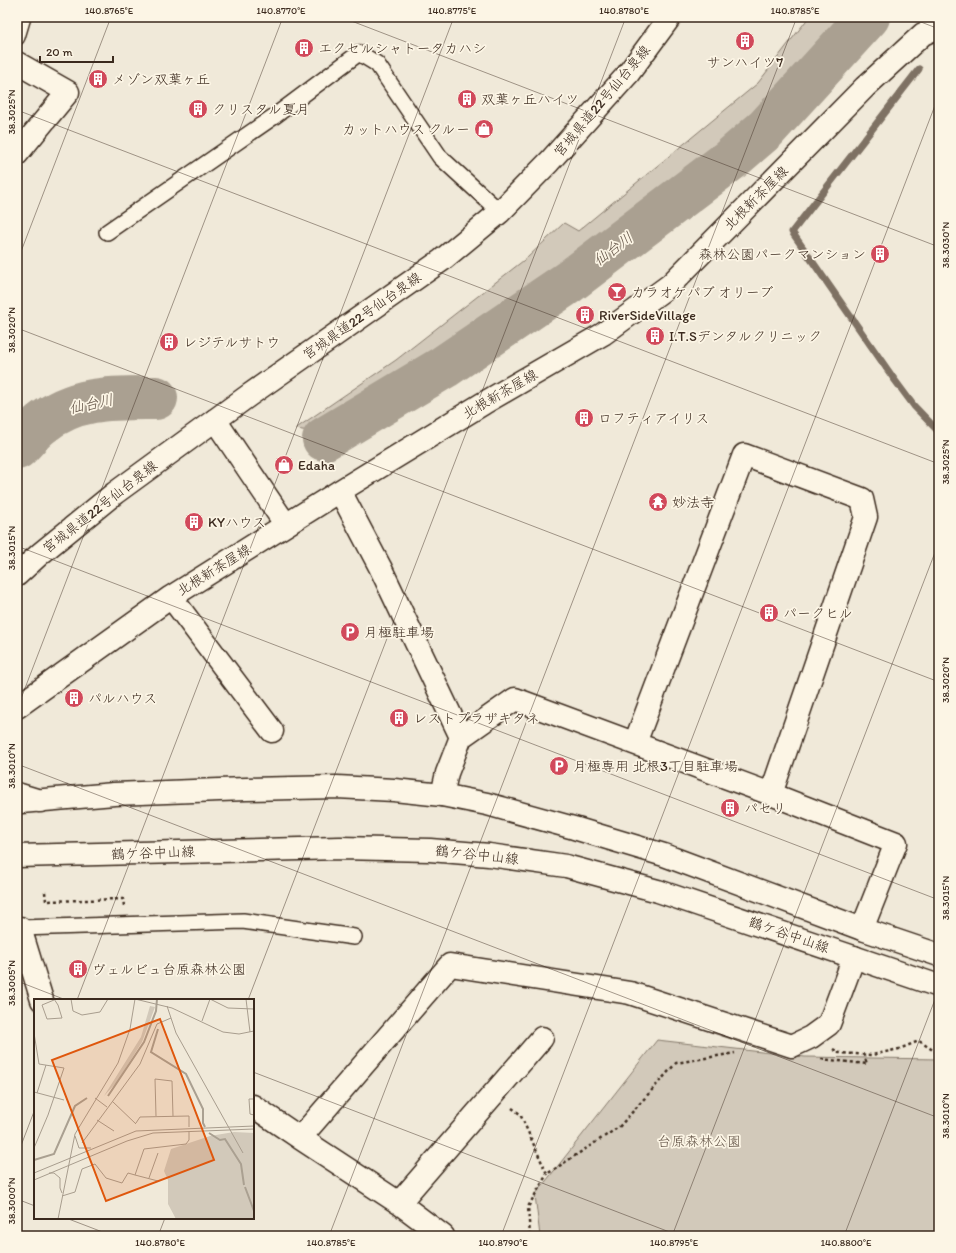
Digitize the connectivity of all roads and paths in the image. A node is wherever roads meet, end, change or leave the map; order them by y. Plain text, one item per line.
1 (23, 17) edge
2 (670, 17) edge
3 (939, 27) edge
4 (17, 37) edge
5 (17, 63) edge
6 (17, 154) edge
7 (500, 212) junction
8 (107, 232) dead end
9 (215, 420) junction
10 (340, 491) junction
11 (286, 525) junction
12 (17, 575) edge
13 (171, 598) junction
14 (17, 707) edge
15 (272, 731) dead end
16 (461, 737) junction
17 (635, 743) junction
18 (17, 794) edge
19 (771, 794) junction
20 (442, 795) junction
21 (40, 801) junction
22 (17, 802) edge
23 (17, 856) edge
24 (18, 928) edge
25 (862, 929) junction
26 (354, 937) dead end
27 (939, 955) edge
28 (854, 957) junction
29 (939, 986) edge
30 (42, 999) edge
31 (542, 1038) dead end
32 (828, 1046) dead end
33 (737, 1053) dead end
34 (939, 1054) edge
35 (864, 1055) junction
36 (814, 1059) dead end
37 (495, 1093) junction
38 (254, 1107) edge
39 (300, 1138) junction
40 (547, 1174) junction
41 (399, 1203) junction
42 (443, 1236) edge
43 (530, 1236) edge

1 - 4 lane
2 - 7 street, 宮城県道22号仙台泉線
3 - 10 street, 北根新茶屋線
5 - 6 street
7 - 8 lane
7 - 9 street, 宮城県道22号仙台泉線
9 - 11 street
9 - 12 street, 宮城県道22号仙台泉線
10 - 11 street, 北根新茶屋線
10 - 16 street
11 - 13 street, 北根新茶屋線
13 - 14 street, 北根新茶屋線
13 - 15 street
16 - 17 street
16 - 20 street
17 - 19 street
17 - 19 street
18 - 21 street
19 - 25 street
20 - 21 street
20 - 25 street
21 - 22 street
23 - 28 street, 鶴ケ谷中山線
24 - 26 lane
24 - 30 street
25 - 27 street
28 - 29 street, 鶴ケ谷中山線
28 - 39 street
31 - 37 street
32 - 35 path
33 - 40 path
34 - 35 path
35 - 36 path
37 - 40 path
37 - 41 street
38 - 39 street
39 - 41 street
40 - 43 path
41 - 42 street

